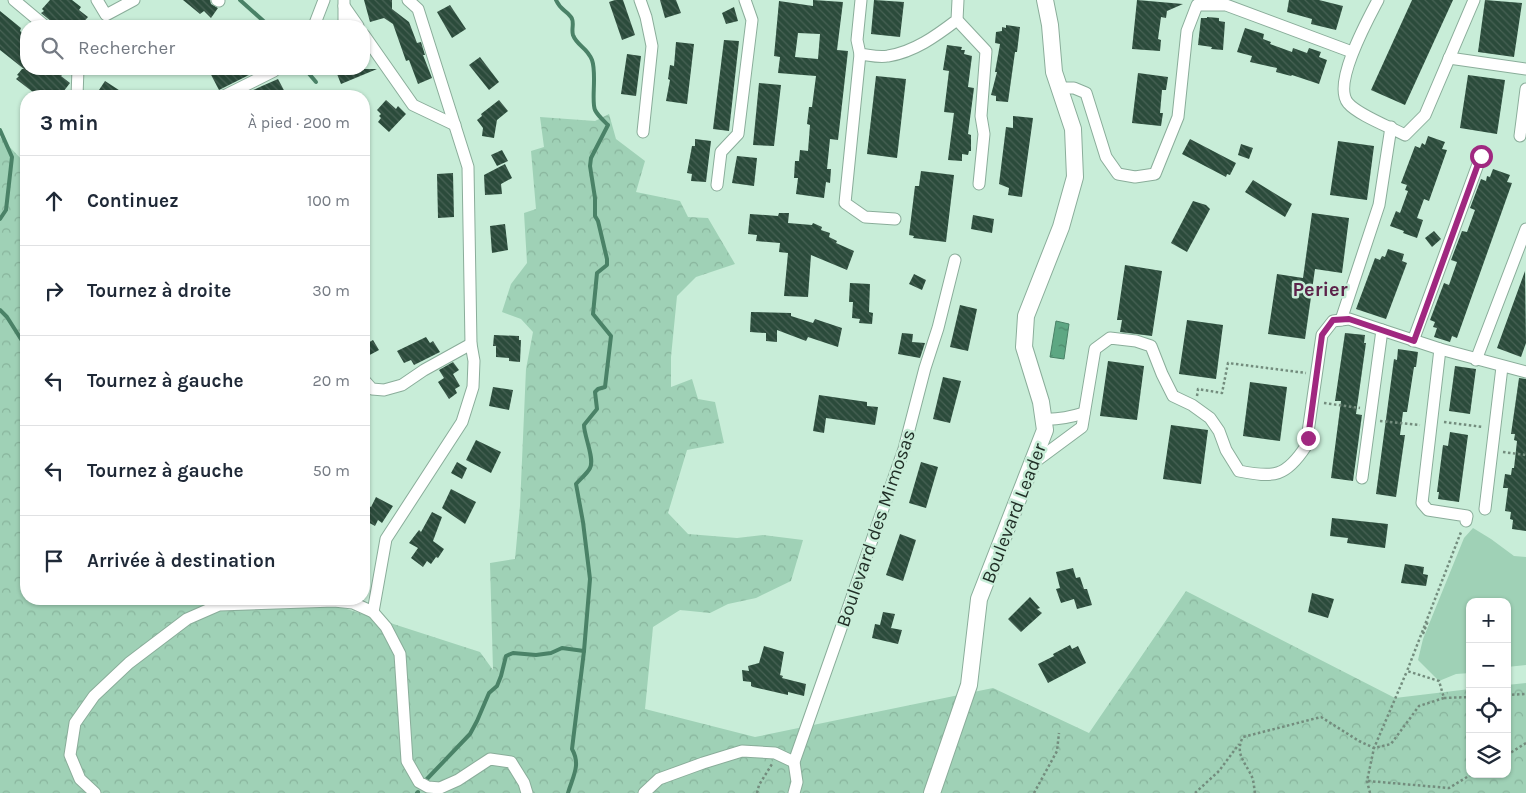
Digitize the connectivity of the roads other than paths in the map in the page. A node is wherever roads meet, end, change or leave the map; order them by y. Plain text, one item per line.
1 (14, 0) edge
2 (97, 0) edge
3 (134, 0) edge
4 (324, 0) edge
5 (408, 0) edge
6 (640, 0) edge
7 (746, 0) edge
8 (861, 0) edge
9 (958, 0) edge
10 (1045, 0) edge
11 (1378, 0) edge
12 (1474, 0) edge
13 (344, 3) edge
14 (38, 20) edge
15 (316, 20) edge
16 (344, 20) edge
17 (354, 20) edge
18 (957, 20) junction
19 (370, 43) edge
20 (1352, 52) junction
21 (860, 54) junction
22 (1449, 58) junction
23 (1526, 68) edge
24 (78, 75) edge
25 (266, 75) edge
26 (1059, 88) junction
27 (77, 90) edge
28 (236, 90) edge
29 (1525, 94) edge
30 (455, 125) junction
31 (1391, 127) junction
32 (643, 132) dead end
33 (1520, 136) dead end
34 (1481, 156) dead end
35 (979, 184) dead end
36 (717, 185) dead end
37 (895, 218) dead end
38 (1526, 230) edge
39 (955, 260) dead end
40 (1342, 320) junction
41 (1382, 330) junction
42 (1414, 341) junction
43 (471, 344) junction
44 (1440, 349) junction
45 (1476, 360) junction
46 (1502, 367) junction
47 (1526, 372) edge
48 (370, 387) edge
49 (1084, 413) junction
50 (1043, 419) junction
51 (1032, 464) junction
52 (1362, 478) dead end
53 (1485, 509) dead end
54 (1466, 521) road end
55 (219, 605) edge
56 (357, 605) edge
57 (373, 612) junction
58 (794, 762) junction
59 (96, 793) edge
60 (527, 793) edge
61 (644, 793) edge
62 (794, 793) edge
63 (932, 793) edge

1 - 14 street
2 - 3 street
4 - 15 street
5 - 30 street
6 - 32 street
7 - 36 street
8 - 21 street
9 - 18 street
10 - 26 street, Boulevard Leader
11 - 20 street
12 - 22 street
13 - 16 street
13 - 17 street
18 - 21 street
18 - 35 street
19 - 30 street
20 - 26 street
20 - 31 street
21 - 37 street
22 - 23 street
22 - 31 street
24 - 27 street
25 - 28 street
26 - 50 street, Boulevard Leader
29 - 33 street
30 - 43 street
31 - 40 street
34 - 42 street
38 - 45 street
39 - 58 street, Boulevard des Mimosas
40 - 41 street
40 - 49 street
41 - 42 street
41 - 52 street
42 - 44 street
43 - 48 street
43 - 57 street
44 - 45 street
44 - 54 street
45 - 46 street
46 - 47 street
46 - 53 street
49 - 50 street
49 - 51 street
50 - 51 street, Boulevard Leader
51 - 63 street, Boulevard Leader
55 - 59 street
56 - 57 street
57 - 60 street
58 - 61 street
58 - 62 street, Boulevard des Mimosas

